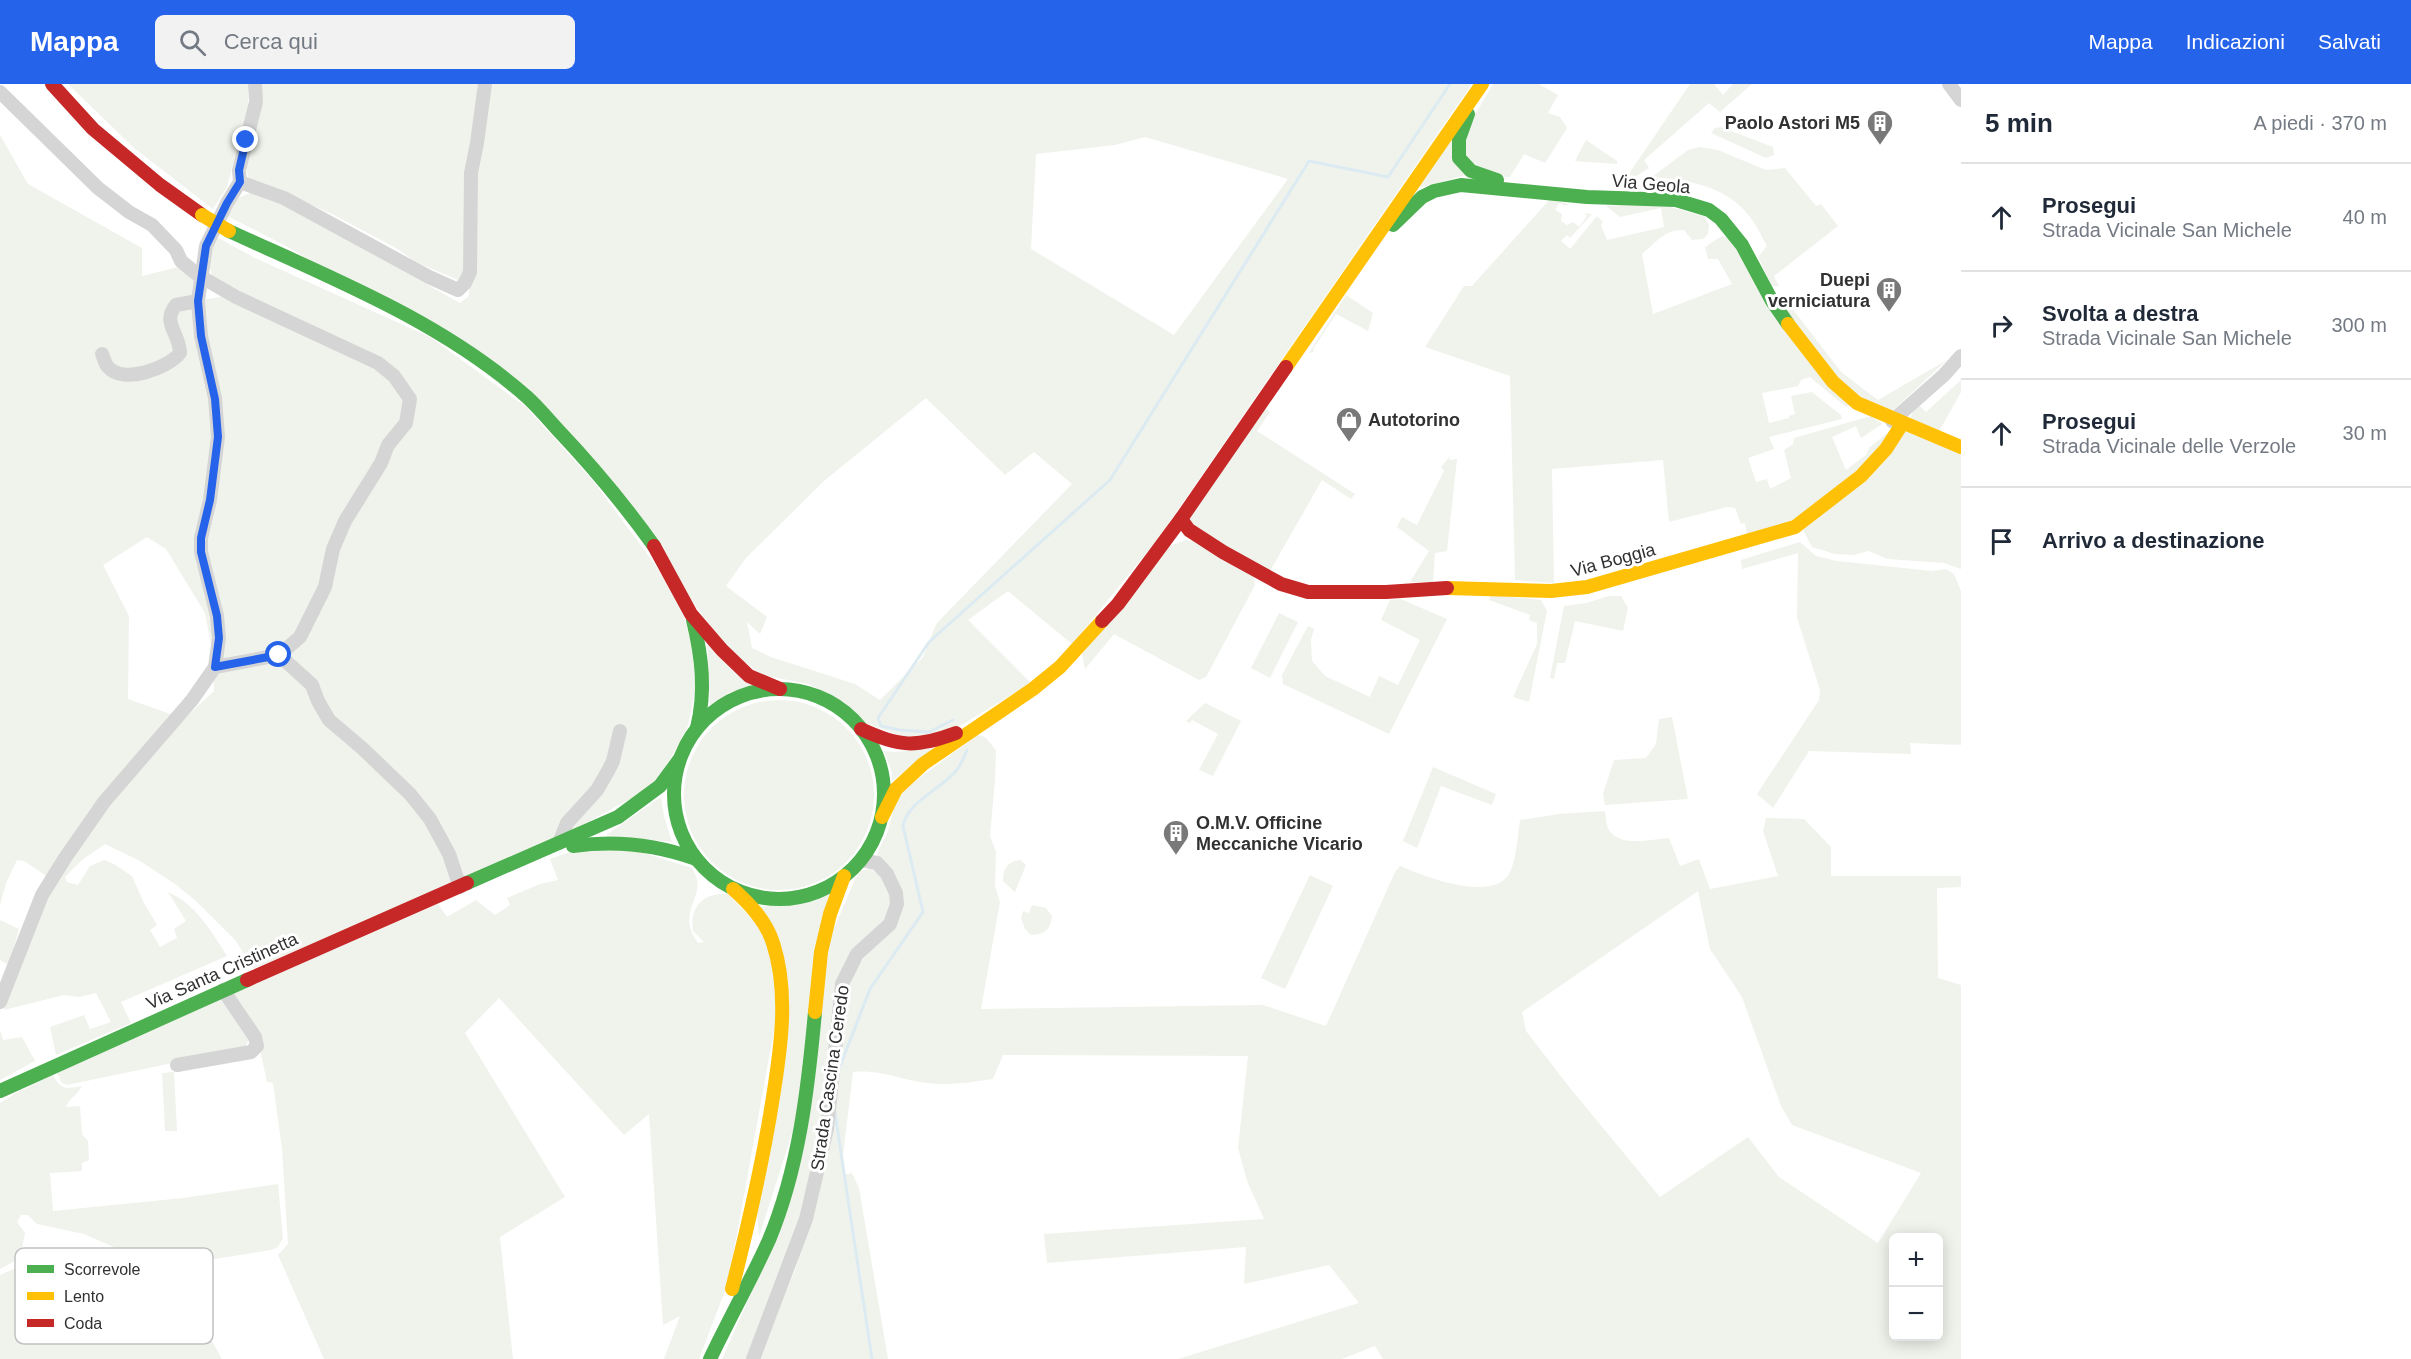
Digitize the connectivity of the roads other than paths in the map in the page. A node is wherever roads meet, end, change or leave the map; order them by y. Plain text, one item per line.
1 (52, 84) edge
2 (255, 84) edge
3 (486, 84) edge
4 (1482, 84) edge
5 (1949, 84) edge
6 (0, 92) edge
7 (1961, 100) edge
8 (240, 182) junction
9 (1556, 193) junction
10 (1352, 271) junction
11 (201, 277) junction
12 (198, 301) junction
13 (102, 354) dead end
14 (1961, 356) edge
15 (1897, 422) junction
16 (1961, 447) edge
17 (1180, 519) junction
18 (1167, 538) junction
19 (1223, 552) junction
20 (692, 614) junction
21 (279, 655) junction
22 (215, 667) junction
23 (780, 689) junction
24 (1000, 713) junction
25 (697, 728) junction
26 (861, 729) junction
27 (620, 731) dead end
28 (679, 760) junction
29 (882, 817) junction
30 (559, 844) junction
31 (543, 851) junction
32 (696, 859) junction
33 (861, 860) junction
34 (844, 876) junction
35 (460, 887) junction
36 (733, 889) junction
37 (223, 990) junction
38 (0, 1002) edge
39 (177, 1065) dead end
40 (0, 1091) edge
41 (720, 1335) junction
42 (710, 1359) edge
43 (753, 1359) edge

1 - 20 main road, bridge
2 - 8 street
3 - 8 street
4 - 9 main road, Via Geola
4 - 10 main road
5 - 7 street
6 - 11 street
8 - 11 street
9 - 10 main road, Via Geola
9 - 15 main road, Via Geola
10 - 17 main road
11 - 12 street
11 - 21 street
12 - 13 street
12 - 22 street
14 - 15 street
15 - 16 main road, Via Geola
15 - 19 main road, Via Boggia
17 - 18 main road
17 - 19 main road, Via Boggia
18 - 19 main road, Via Boggia
18 - 24 main road
20 - 23 main road
20 - 25 main road
21 - 22 street
21 - 35 street
22 - 38 street
23 - 25 main road
23 - 26 main road
24 - 26 main road
24 - 29 main road
25 - 28 main road
26 - 29 main road
27 - 30 street
28 - 30 main road, Via Santa Cristinetta
28 - 32 main road
29 - 33 main road
30 - 31 main road, Via Santa Cristinetta
31 - 32 main road, Via Santa Cristinetta
31 - 35 main road, Via Santa Cristinetta
32 - 36 main road
33 - 34 main road
33 - 43 street, Strada Cascina Ceredo
34 - 36 main road
34 - 41 main road
35 - 37 main road, Via Santa Cristinetta
36 - 41 main road
37 - 39 street
37 - 40 main road, Via Santa Cristinetta
41 - 42 main road

